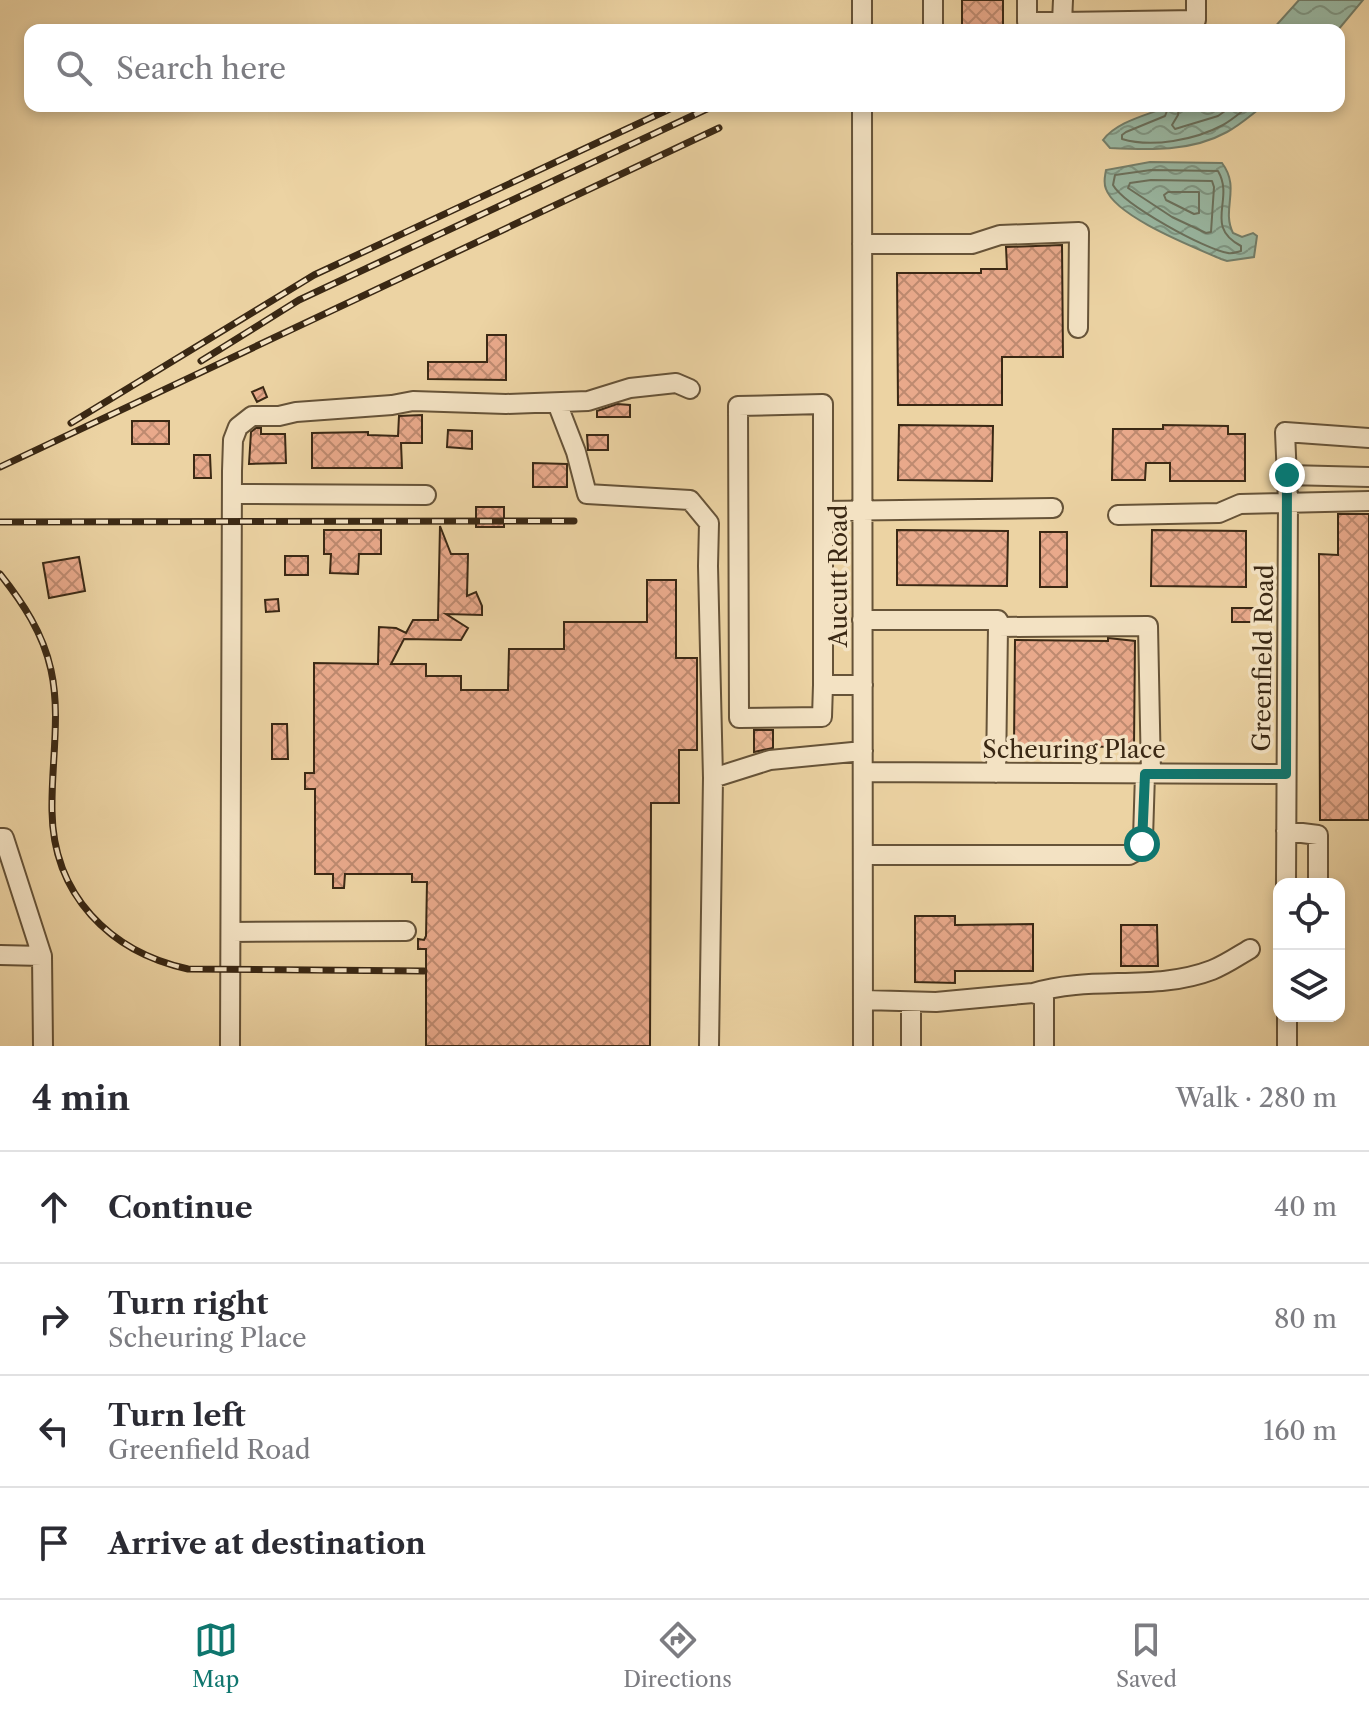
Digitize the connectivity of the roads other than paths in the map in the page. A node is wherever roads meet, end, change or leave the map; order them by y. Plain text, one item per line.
1 (862, 0) edge
2 (933, 0) edge
3 (1027, 0) edge
4 (1063, 0) edge
5 (1196, 0) edge
6 (1062, 22) junction
7 (862, 24) edge
8 (933, 24) edge
9 (862, 112) edge
10 (862, 244) junction
11 (1078, 328) dead end
12 (690, 389) dead end
13 (557, 403) junction
14 (1369, 438) edge
15 (1287, 475) junction
16 (1369, 477) edge
17 (232, 494) junction
18 (426, 495) dead end
19 (1369, 501) edge
20 (1288, 502) junction
21 (1053, 508) dead end
22 (862, 510) junction
23 (823, 511) junction
24 (1118, 515) dead end
25 (862, 620) junction
26 (998, 627) junction
27 (823, 685) junction
28 (863, 685) junction
29 (863, 751) junction
30 (863, 772) junction
31 (996, 773) junction
32 (1148, 774) junction
33 (1286, 774) junction
34 (713, 778) junction
35 (1286, 831) junction
36 (0, 838) edge
37 (863, 855) junction
38 (1286, 878) edge
39 (1318, 878) edge
40 (406, 931) dead end
41 (231, 932) junction
42 (1250, 949) dead end
43 (0, 955) edge
44 (42, 956) junction
45 (1033, 993) junction
46 (863, 1000) junction
47 (911, 1002) junction
48 (1287, 1022) edge
49 (43, 1046) edge
50 (230, 1046) edge
51 (709, 1046) edge
52 (863, 1046) edge
53 (911, 1046) edge
54 (1044, 1046) edge
55 (1287, 1046) edge

1 - 7 street
2 - 8 street
3 - 6 street
4 - 6 street
5 - 6 street
9 - 10 street, Aucutt Road
10 - 11 street
10 - 22 street, Aucutt Road
12 - 13 street
13 - 17 street
13 - 34 street
14 - 15 street, Greenfield Road
15 - 16 street
15 - 20 street, Greenfield Road
17 - 18 street
17 - 41 street
19 - 20 street
20 - 24 street
20 - 33 street, Greenfield Road
21 - 22 street
22 - 23 street
22 - 25 street, Aucutt Road
23 - 27 street
23 - 27 street
25 - 26 street
25 - 28 street, Aucutt Road
26 - 31 street
26 - 32 street
27 - 28 street
28 - 29 street, Aucutt Road
29 - 30 street, Aucutt Road
29 - 34 street
30 - 31 street, Scheuring Place
30 - 37 street, Aucutt Road
31 - 32 street, Scheuring Place
32 - 33 street, Scheuring Place
32 - 37 street
33 - 35 street, Greenfield Road
34 - 51 street
35 - 38 street, Greenfield Road
35 - 39 street
36 - 44 street
37 - 46 street, Aucutt Road
40 - 41 street
41 - 50 street
42 - 45 street
43 - 44 street
44 - 49 street
45 - 47 street
45 - 54 street
46 - 47 street
46 - 52 street, Aucutt Road
47 - 53 street
48 - 55 street

